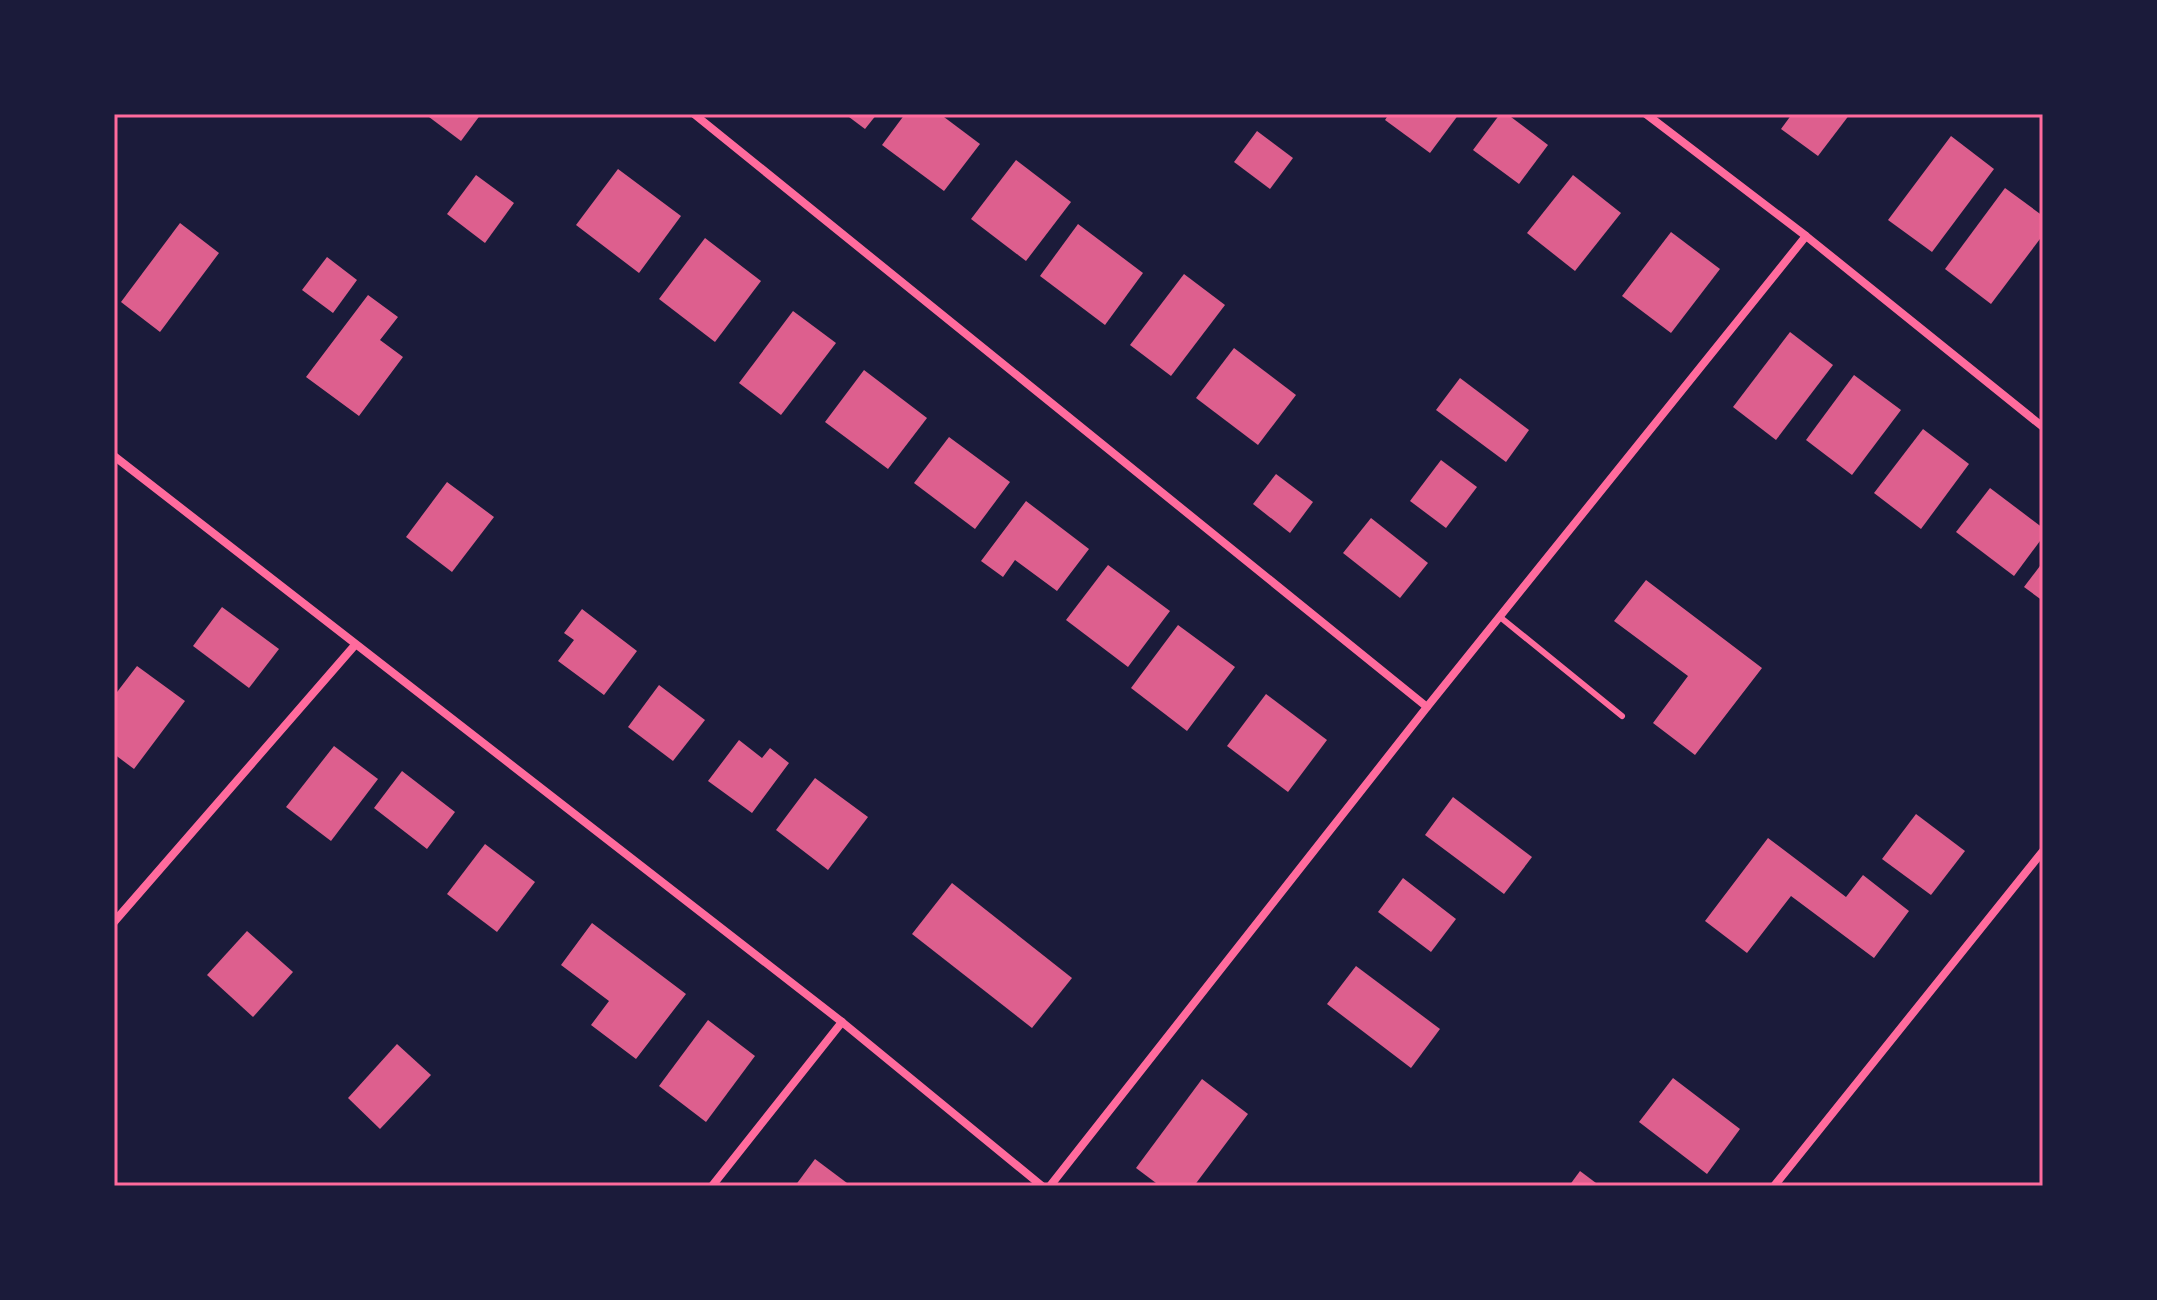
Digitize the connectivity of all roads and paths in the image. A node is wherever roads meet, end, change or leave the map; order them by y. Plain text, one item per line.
1 (694, 114) edge
2 (1646, 114) edge
3 (1806, 236) junction
4 (2043, 427) edge
5 (114, 456) edge
6 (1500, 617) junction
7 (355, 645) junction
8 (1427, 707) junction
9 (1622, 716) dead end
10 (2042, 854) edge
11 (114, 922) edge
12 (842, 1022) junction
13 (712, 1186) edge
14 (1042, 1186) edge
15 (1050, 1186) edge
16 (1774, 1186) edge

1 - 8 street
2 - 3 street
3 - 4 street
3 - 6 street
5 - 7 street
6 - 8 street
6 - 9 lane
7 - 11 street
7 - 12 street
8 - 15 street
10 - 16 street
12 - 13 street
12 - 14 street

